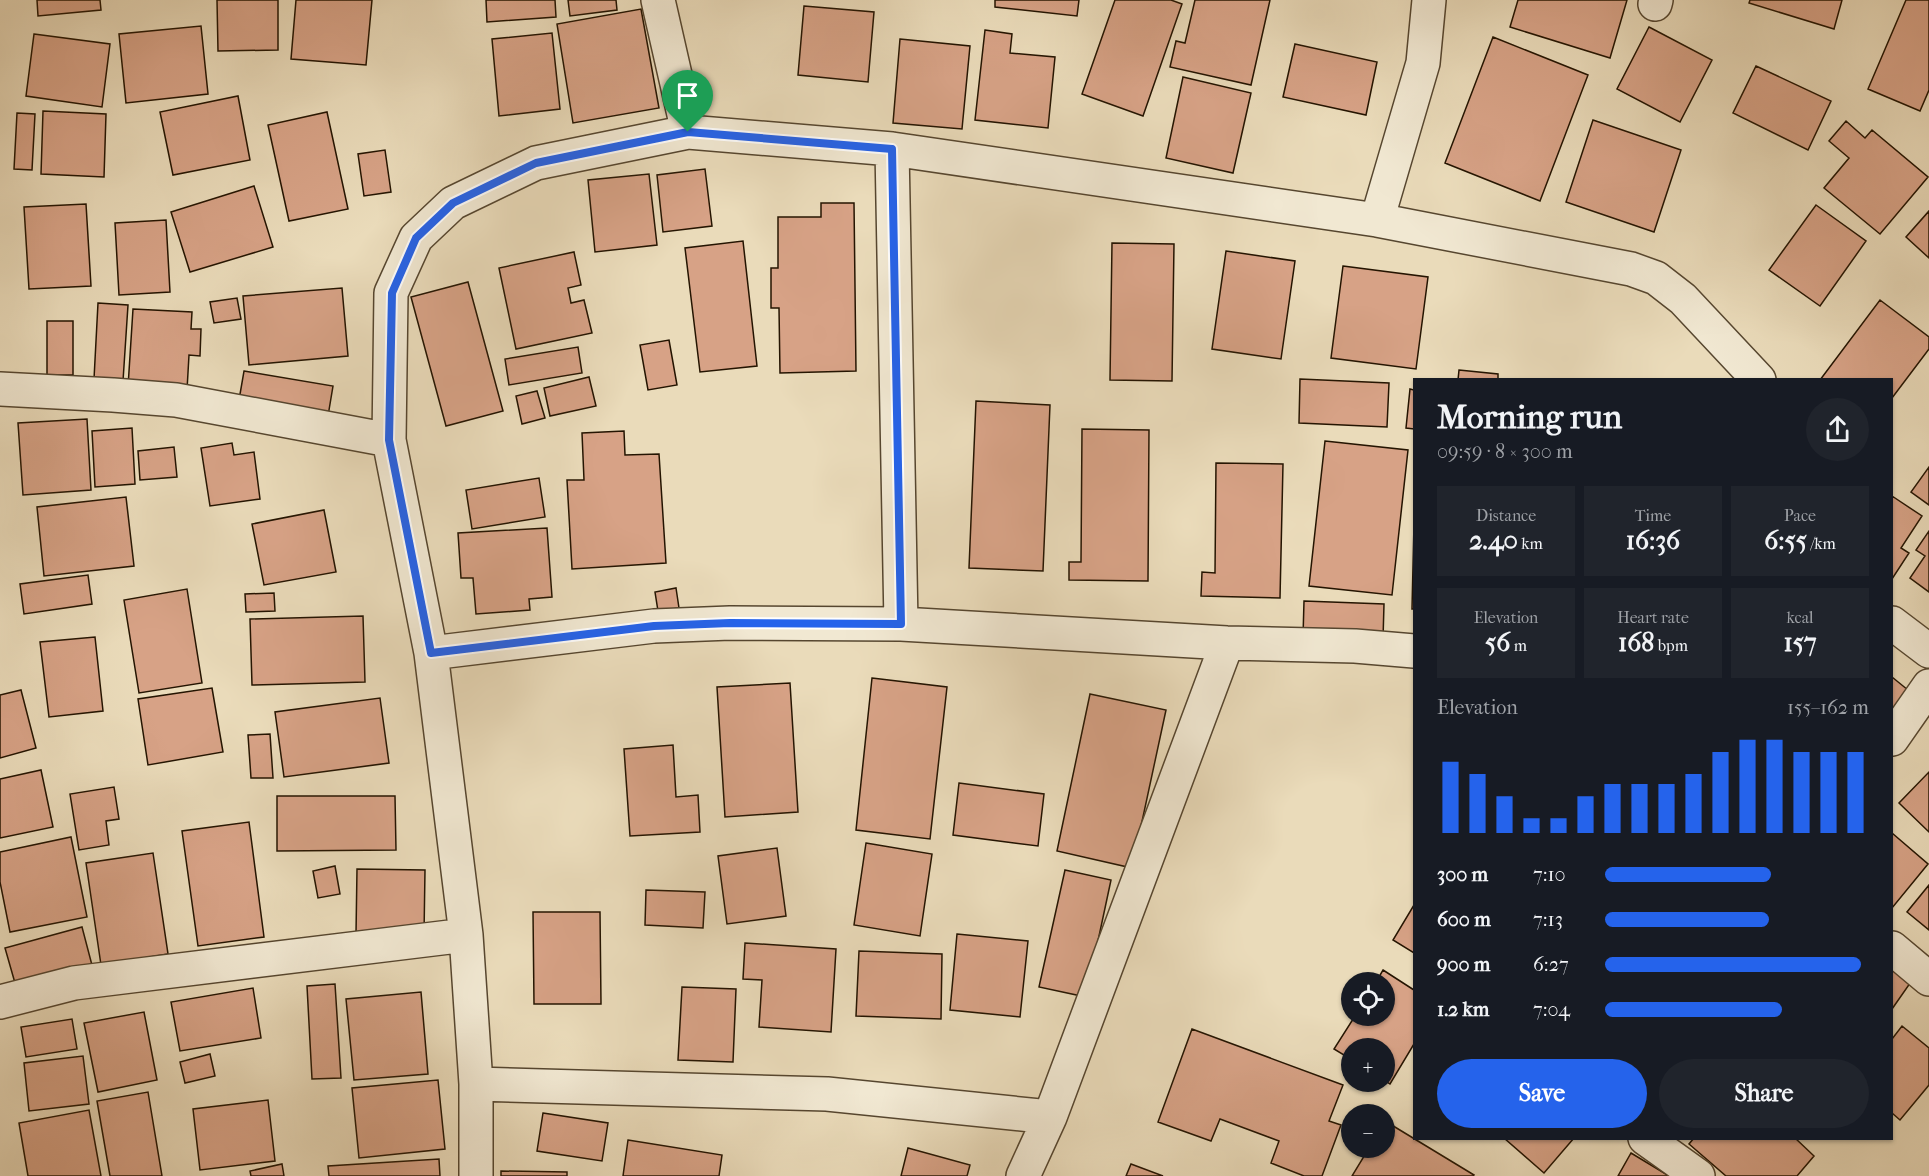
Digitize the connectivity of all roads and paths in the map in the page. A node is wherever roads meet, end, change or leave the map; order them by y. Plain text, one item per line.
1 (658, 0) edge
2 (1429, 0) edge
3 (688, 132) junction
4 (892, 149) junction
5 (1377, 220) junction
6 (1757, 378) edge
7 (0, 389) edge
8 (389, 440) junction
9 (901, 624) junction
10 (1893, 624) edge
11 (1227, 643) junction
12 (1413, 651) edge
13 (1929, 651) edge
14 (431, 653) junction
15 (1929, 687) edge
16 (1893, 738) edge
17 (466, 934) junction
18 (1893, 949) edge
19 (1929, 979) edge
20 (0, 1002) edge
21 (476, 1083) junction
22 (1050, 1117) junction
23 (1648, 1140) edge
24 (476, 1176) edge
25 (1023, 1176) edge
26 (1698, 1176) edge

1 - 3 street
2 - 5 street
3 - 4 street
3 - 8 street
4 - 5 street
4 - 9 street
5 - 6 street
7 - 8 street
8 - 14 street
9 - 11 street
9 - 14 street
10 - 13 street
11 - 12 street
11 - 22 street
14 - 17 street
15 - 16 street
17 - 20 street
17 - 21 street
18 - 19 street
21 - 22 street
21 - 24 street
22 - 25 street
23 - 26 street

